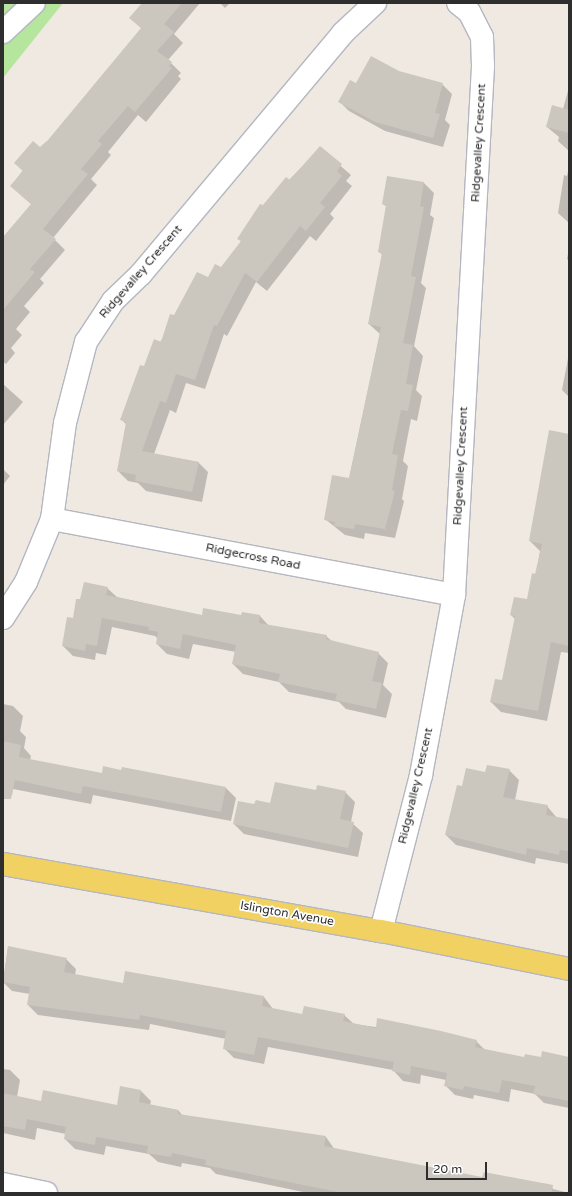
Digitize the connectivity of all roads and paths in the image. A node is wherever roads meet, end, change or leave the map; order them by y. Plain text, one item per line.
1 (34, 3) edge
2 (375, 3) edge
3 (458, 3) edge
4 (3, 32) edge
5 (52, 519) junction
6 (454, 595) junction
7 (3, 618) edge
8 (3, 864) edge
9 (381, 930) junction
10 (569, 969) edge
11 (3, 1184) edge
12 (46, 1193) edge

1 - 4 street
2 - 5 street, Ridgevalley Crescent
3 - 6 street, Ridgevalley Crescent
5 - 6 street, Ridgecross Road
5 - 7 street, Ridgevalley Crescent
6 - 9 street, Ridgevalley Crescent
8 - 9 main road, Islington Avenue
9 - 10 main road, Islington Avenue
11 - 12 street

